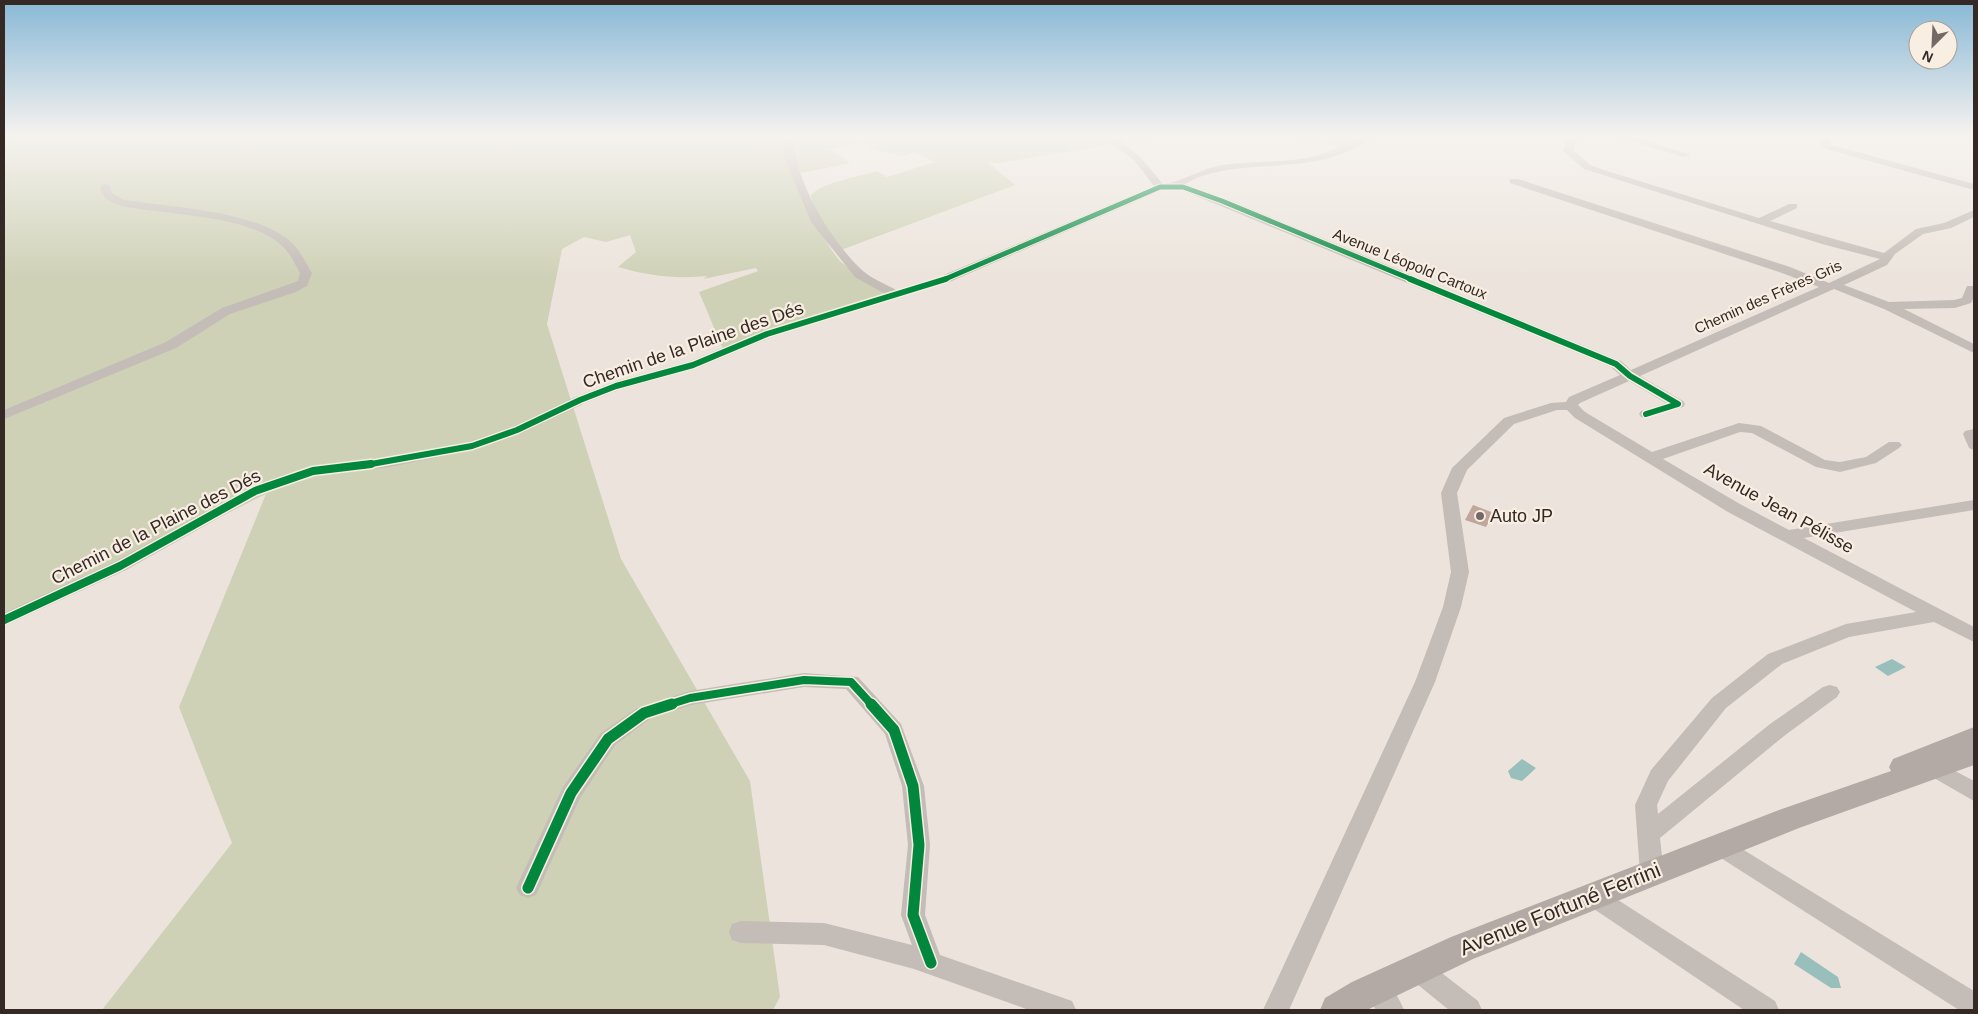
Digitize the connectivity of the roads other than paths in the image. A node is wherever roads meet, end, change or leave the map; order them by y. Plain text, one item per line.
1 (800, 183) edge
2 (1157, 183) edge
3 (1168, 183) edge
4 (1179, 183) edge
5 (1521, 183) edge
6 (1640, 183) edge
7 (1961, 183) edge
8 (1175, 186) junction
9 (105, 187) dead end
10 (1160, 187) junction
11 (1974, 187) edge
12 (1793, 206) dead end
13 (1974, 214) edge
14 (1761, 221) junction
15 (1887, 258) junction
16 (1831, 286) junction
17 (1971, 289) dead end
18 (895, 295) junction
19 (1888, 306) junction
20 (1974, 349) edge
21 (1630, 376) junction
22 (1572, 406) junction
23 (1646, 414) dead end
24 (4, 415) edge
25 (1974, 433) edge
26 (1894, 445) dead end
27 (1974, 445) edge
28 (1650, 458) junction
29 (1974, 505) edge
30 (1452, 517) joint
31 (1785, 536) junction
32 (1935, 615) junction
33 (4, 620) edge
34 (1974, 636) edge
35 (1830, 692) dead end
36 (1974, 737) edge
37 (1974, 754) edge
38 (1927, 764) junction
39 (1974, 792) edge
40 (1649, 834) junction
41 (1722, 846) junction
42 (1652, 873) junction
43 (528, 888) dead end
44 (1593, 896) junction
45 (741, 932) dead end
46 (931, 963) junction
47 (1416, 968) junction
48 (1383, 999) edge
49 (1974, 1005) edge
50 (1063, 1010) edge
51 (1276, 1010) edge
52 (1337, 1010) edge
53 (1469, 1010) edge
54 (1766, 1010) edge

1 - 18 street
2 - 10 street
3 - 8 street
4 - 8 street
5 - 16 street
6 - 14 street
7 - 11 street
8 - 10 street, Chemin de la Plaine des Dés
8 - 21 street, Avenue Léopold Cartoux
9 - 24 street
10 - 18 street, Chemin de la Plaine des Dés
12 - 14 street
13 - 15 street, Chemin des Frères Gris
14 - 15 street
15 - 16 street, Chemin des Frères Gris
16 - 19 street
16 - 21 street, Chemin des Frères Gris
17 - 19 street
18 - 33 street, Chemin de la Plaine des Dés
19 - 20 street
21 - 22 street, Chemin des Frères Gris
21 - 23 street, Avenue Léopold Cartoux
22 - 28 street, Avenue Jean Pélisse
22 - 30 street
25 - 27 street
26 - 28 street
28 - 31 street, Avenue Jean Pélisse
29 - 31 street
30 - 51 street
31 - 32 street, Avenue Jean Pélisse
32 - 34 street, Avenue Jean Pélisse
32 - 40 street
35 - 40 street
36 - 38 main road, Avenue Fortuné Ferrini
37 - 38 main road, Avenue Fortuné Ferrini
38 - 39 street
38 - 41 main road, Avenue Fortuné Ferrini
40 - 42 street
41 - 42 main road, Avenue Fortuné Ferrini
41 - 49 street
42 - 44 main road, Avenue Fortuné Ferrini
43 - 46 street
44 - 47 main road, Avenue Fortuné Ferrini
44 - 54 street
45 - 46 street
46 - 50 street
47 - 48 main road, Avenue Fortuné Ferrini
47 - 53 street
48 - 52 main road, Avenue Fortuné Ferrini

